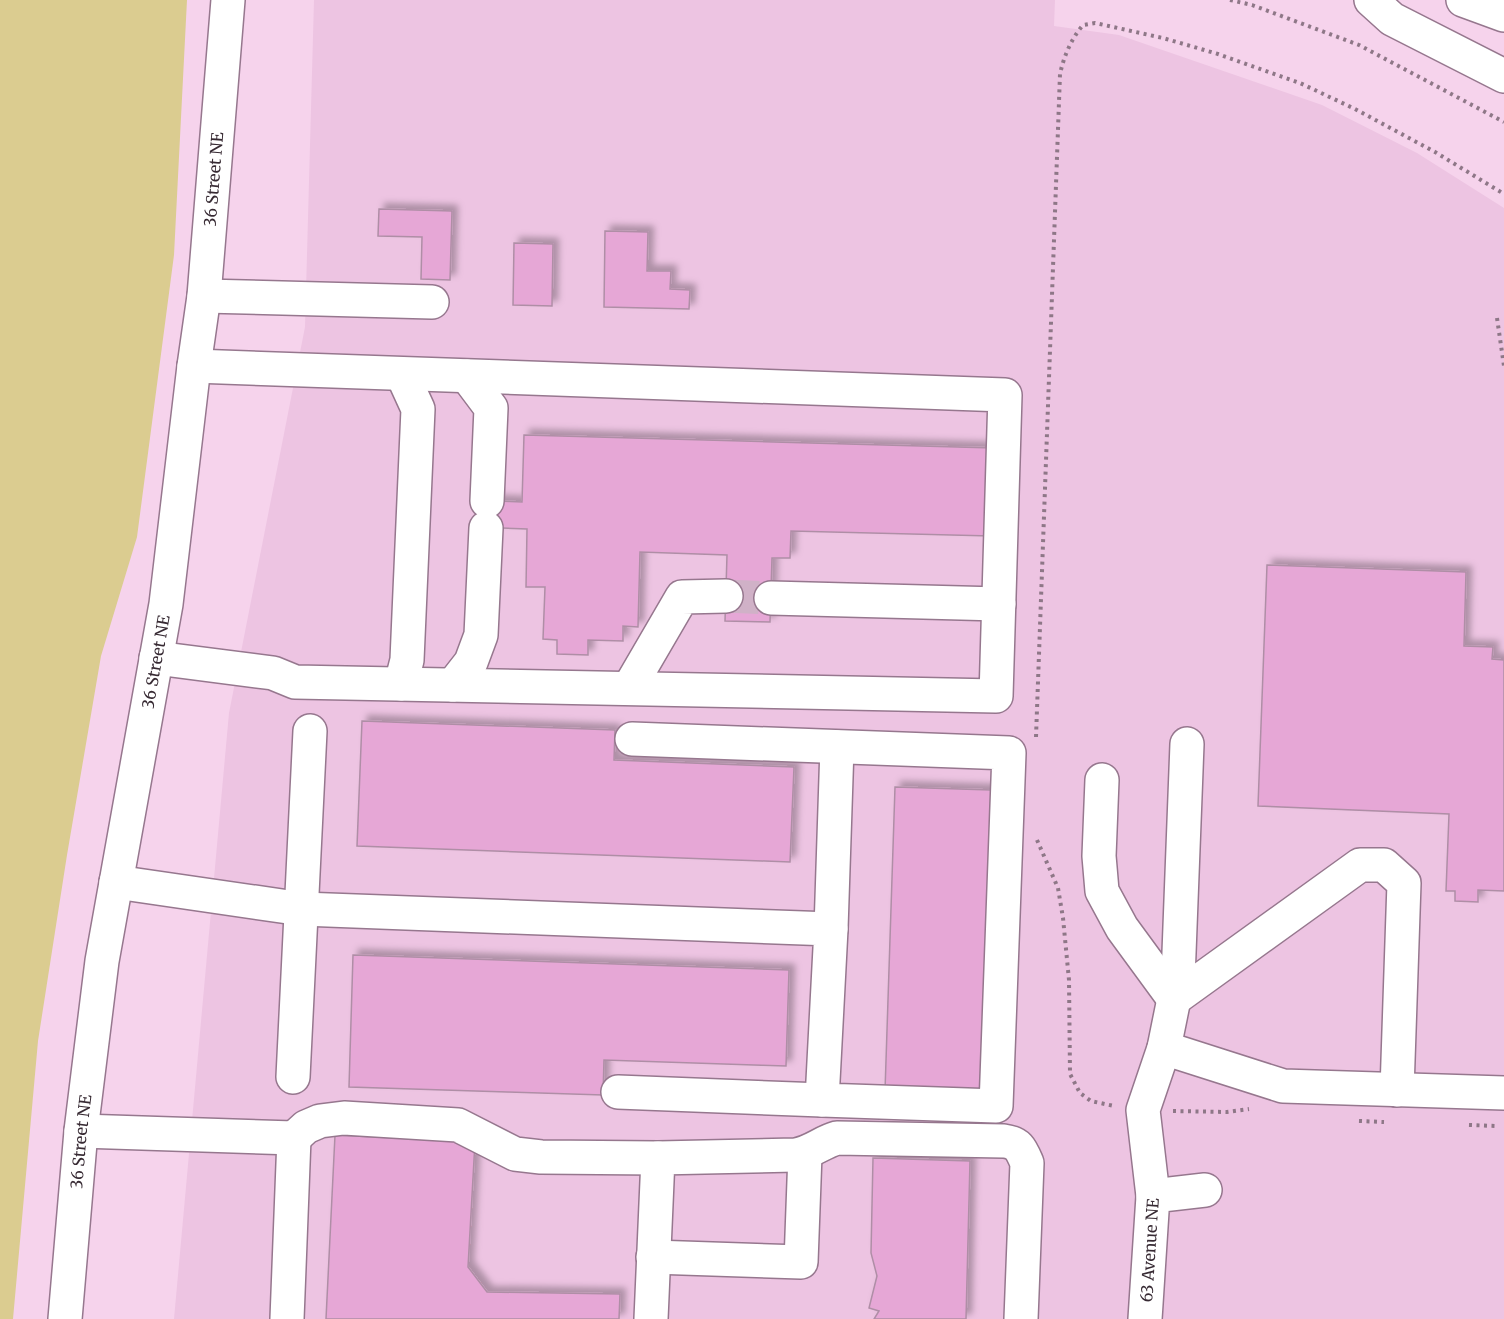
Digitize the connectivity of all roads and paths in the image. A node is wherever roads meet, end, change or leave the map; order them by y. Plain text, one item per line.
1 (228, 0) edge
2 (1230, 0) edge
3 (1371, 0) edge
4 (1463, 0) edge
5 (1504, 15) edge
6 (1504, 76) edge
7 (1504, 122) edge
8 (1504, 194) edge
9 (204, 296) junction
10 (432, 302) dead end
11 (1497, 318) dead end
12 (1504, 353) edge
13 (194, 366) junction
14 (1504, 366) edge
15 (402, 374) junction
16 (467, 376) junction
17 (726, 596) tunnel mouth
18 (771, 598) tunnel mouth
19 (999, 604) junction
20 (156, 658) junction
21 (401, 684) junction
22 (453, 685) junction
23 (629, 688) junction
24 (310, 731) dead end
25 (632, 739) dead end
26 (1187, 744) dead end
27 (837, 747) junction
28 (1035, 748) dead end
29 (1102, 780) dead end
30 (1035, 832) dead end
31 (116, 882) junction
32 (302, 909) junction
33 (831, 928) junction
34 (1174, 999) junction
35 (1164, 1048) junction
36 (293, 1077) dead end
37 (1397, 1090) junction
38 (618, 1092) dead end
39 (1504, 1093) edge
40 (822, 1100) junction
41 (1253, 1108) dead end
42 (1143, 1110) junction
43 (1351, 1119) dead end
44 (1394, 1122) dead end
45 (1466, 1124) dead end
46 (1504, 1126) edge
47 (81, 1131) junction
48 (294, 1138) junction
49 (805, 1154) junction
50 (658, 1158) junction
51 (1205, 1190) dead end
52 (1153, 1196) junction
53 (653, 1257) junction
54 (65, 1319) edge
55 (287, 1319) edge
56 (651, 1319) edge
57 (1021, 1319) edge
58 (1145, 1319) edge

1 - 9 street, 36 Street NE
2 - 7 path
3 - 6 street
4 - 5 street
8 - 28 path
9 - 10 street
9 - 13 street, 36 Street NE
11 - 12 path
12 - 14 path
13 - 15 street
13 - 20 street, 36 Street NE
15 - 16 street
15 - 21 street
16 - 19 street
16 - 22 street
17 - 23 street
18 - 19 street
19 - 23 street
20 - 21 street
20 - 31 street, 36 Street NE
21 - 22 street
22 - 23 street
24 - 32 street
25 - 27 street
26 - 34 street
27 - 33 street
27 - 40 street
29 - 34 street
30 - 42 path
31 - 32 street
31 - 47 street, 36 Street NE
32 - 33 street
32 - 36 street
33 - 40 street
34 - 35 street
34 - 37 street
35 - 37 street
35 - 42 street
37 - 39 street
38 - 40 street
41 - 42 path
42 - 52 street
43 - 44 path
45 - 46 path
47 - 48 street
47 - 54 street, 36 Street NE
48 - 50 street
48 - 55 street
49 - 50 street
49 - 53 street
49 - 57 street
50 - 53 street
51 - 52 street, 63 Avenue NE
52 - 58 street, 63 Avenue NE
53 - 56 street

